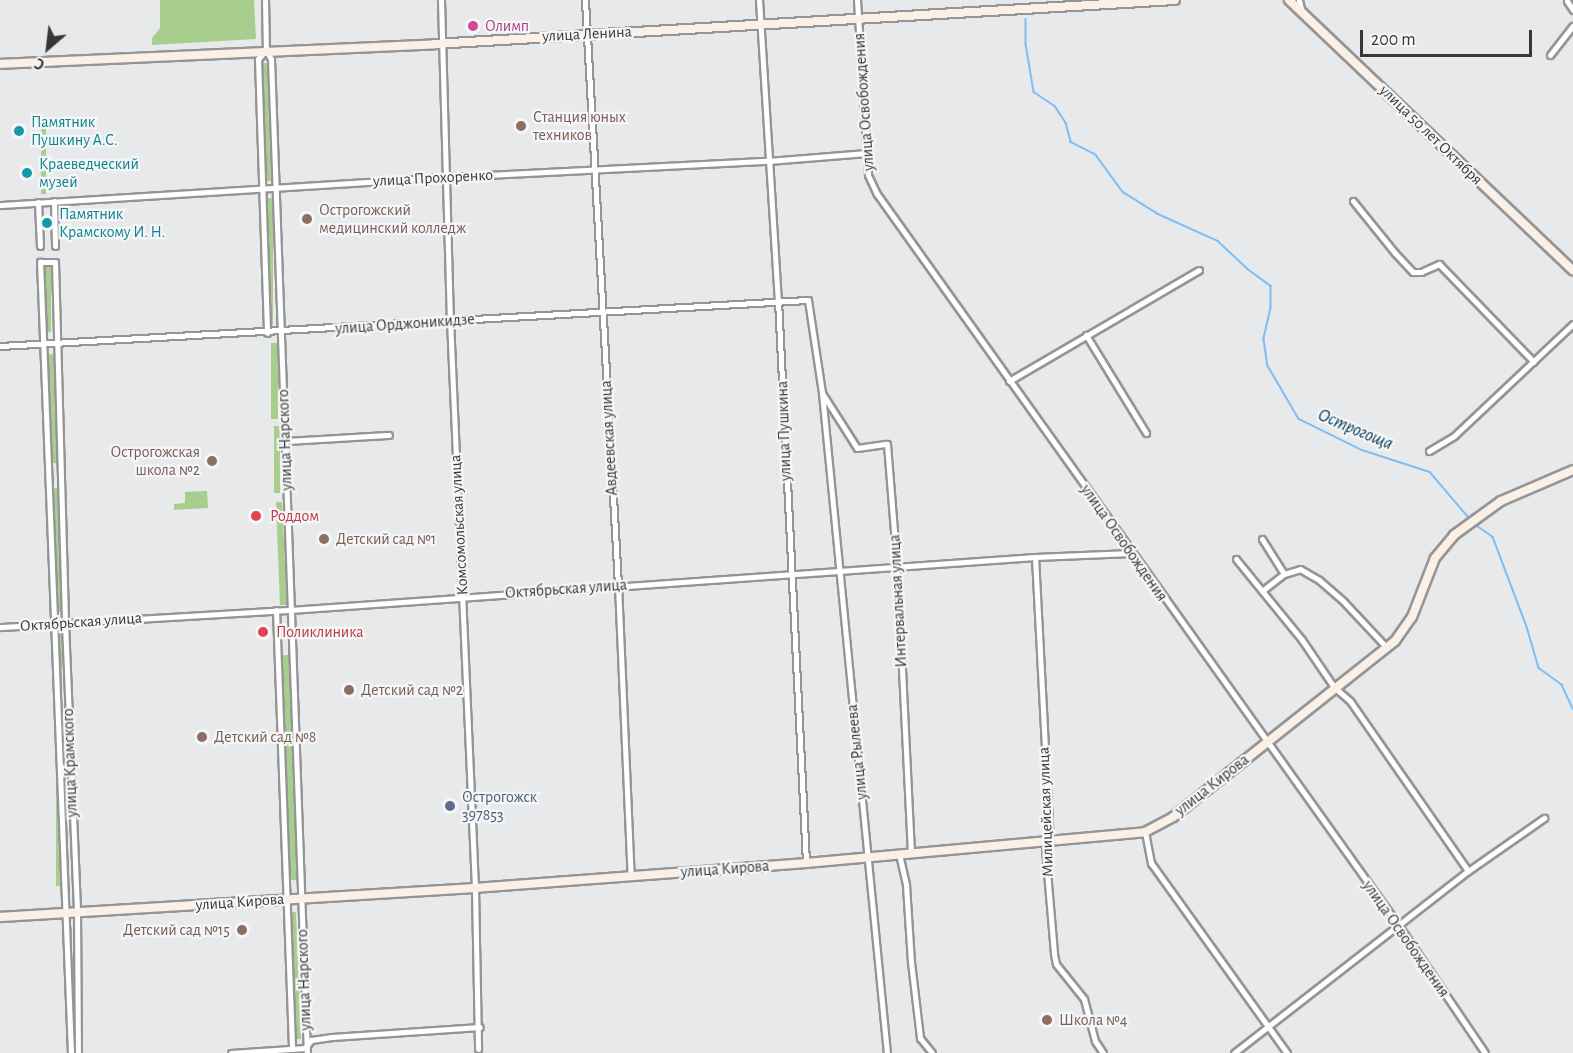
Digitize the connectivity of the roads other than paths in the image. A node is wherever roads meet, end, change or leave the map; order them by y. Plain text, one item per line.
1 (265, 0) edge
2 (441, 0) edge
3 (585, 0) edge
4 (759, 0) edge
5 (857, 0) edge
6 (1174, 0) edge
7 (1291, 0) edge
8 (1567, 0) edge
9 (1300, 4) edge
10 (1573, 10) edge
11 (858, 18) junction
12 (760, 25) junction
13 (1573, 26) edge
14 (587, 34) junction
15 (442, 43) junction
16 (266, 50) junction
17 (1550, 55) dead end
18 (0, 64) edge
19 (867, 153) junction
20 (768, 161) junction
21 (593, 169) junction
22 (448, 177) junction
23 (274, 188) junction
24 (262, 189) junction
25 (54, 201) junction
26 (1353, 201) dead end
27 (38, 202) junction
28 (0, 205) edge
29 (40, 246) dead end
30 (55, 246) dead end
31 (1199, 270) dead end
32 (1573, 270) edge
33 (778, 300) junction
34 (810, 302) joint
35 (601, 312) junction
36 (450, 320) junction
37 (1573, 324) edge
38 (280, 332) junction
39 (267, 333) junction
40 (1086, 335) junction
41 (57, 343) junction
42 (44, 344) junction
43 (0, 346) edge
44 (1534, 362) junction
45 (1009, 381) junction
46 (822, 393) junction
47 (1146, 434) dead end
48 (389, 435) dead end
49 (285, 441) junction
50 (826, 452) joint
51 (1429, 452) dead end
52 (1573, 470) edge
53 (60, 472) junction
54 (49, 473) junction
55 (1262, 539) dead end
56 (1131, 553) junction
57 (1035, 557) junction
58 (1236, 559) dead end
59 (897, 567) junction
60 (838, 570) junction
61 (790, 573) junction
62 (1284, 574) junction
63 (618, 585) junction
64 (1262, 591) junction
65 (463, 597) junction
66 (276, 610) junction
67 (290, 610) junction
68 (65, 623) junction
69 (53, 624) junction
70 (0, 627) edge
71 (1387, 648) junction
72 (1334, 687) junction
73 (1266, 743) junction
74 (1544, 818) dead end
75 (1145, 832) junction
76 (1050, 840) junction
77 (911, 853) junction
78 (899, 854) junction
79 (868, 857) junction
80 (806, 863) junction
81 (1468, 871) junction
82 (631, 877) junction
83 (475, 888) junction
84 (302, 898) junction
85 (285, 899) junction
86 (77, 912) junction
87 (63, 913) junction
88 (0, 916) edge
89 (1399, 926) junction
90 (1268, 1026) junction
91 (480, 1027) junction
92 (292, 1048) junction
93 (478, 1049) dead end
94 (306, 1050) edge
95 (71, 1053) edge
96 (78, 1053) edge
97 (231, 1053) edge
98 (887, 1053) edge
99 (932, 1053) edge
100 (1103, 1053) edge
101 (1234, 1053) edge
102 (1287, 1053) edge
103 (1485, 1053) edge

1 - 16 street, улица Нарского
2 - 15 street, Комсомольская улица
3 - 14 street, Авдеевская улица
4 - 12 street, улица Пушкина
5 - 11 street, улица Освобождения
6 - 11 main road, улица Ленина
7 - 9 main road, улица 50 лет Октября
8 - 10 street
9 - 32 main road, улица 50 лет Октября
11 - 12 main road, улица Ленина
11 - 19 street, улица Освобождения
12 - 14 main road, улица Ленина
12 - 20 street, улица Пушкина
13 - 17 street
14 - 15 main road, улица Ленина
14 - 21 street, Авдеевская улица
15 - 16 main road, улица Ленина
15 - 22 street, Комсомольская улица
16 - 18 main road, улица Ленина
16 - 23 street, улица Нарского
16 - 24 street, улица Нарского
19 - 20 street, улица Прохоренко
19 - 45 street, улица Освобождения
20 - 21 street, улица Прохоренко
20 - 33 street, улица Пушкина
21 - 22 street, улица Прохоренко
21 - 35 street, Авдеевская улица
22 - 23 street, улица Прохоренко
22 - 36 street, Комсомольская улица
23 - 24 street, улица Прохоренко
23 - 38 street, улица Нарского
24 - 25 street, улица Прохоренко
24 - 39 street, улица Нарского
25 - 27 street, улица Прохоренко
25 - 30 street
26 - 44 street
27 - 28 street, улица Прохоренко
27 - 29 street
31 - 40 street
33 - 34 street, улица Орджоникидзе
33 - 35 street, улица Орджоникидзе
33 - 61 street, улица Пушкина
34 - 46 street, Интервальная улица
35 - 36 street, улица Орджоникидзе
35 - 63 street, Авдеевская улица
36 - 38 street, улица Орджоникидзе
36 - 65 street, Комсомольская улица
37 - 44 street
38 - 39 street, улица Орджоникидзе
38 - 49 street, улица Нарского
39 - 41 street, улица Орджоникидзе
40 - 45 street
40 - 47 street
41 - 42 street, улица Орджоникидзе
41 - 42 street, улица Крамского
41 - 53 street, улица Крамского
42 - 43 street, улица Орджоникидзе
42 - 54 street, улица Крамского
44 - 51 street
45 - 56 street, улица Освобождения
46 - 50 street, Интервальная улица
46 - 59 street, Интервальная улица
48 - 49 street
49 - 67 street, улица Нарского
50 - 60 street, улица Рылеева
52 - 71 main road, улица Кирова
53 - 54 street
53 - 68 street, улица Крамского
54 - 69 street, улица Крамского
55 - 62 street
56 - 57 street, Октябрьская улица
56 - 73 street, улица Освобождения
57 - 59 street, Октябрьская улица
57 - 76 street, Милицейская улица
58 - 64 street
59 - 60 street, Октябрьская улица
59 - 77 street, Интервальная улица
60 - 61 street, Октябрьская улица
60 - 79 street, улица Рылеева
61 - 63 street, Октябрьская улица
61 - 80 street, улица Пушкина
62 - 64 street
62 - 71 street
63 - 65 street, Октябрьская улица
63 - 82 street, Авдеевская улица
64 - 72 street
65 - 67 street, Октябрьская улица
65 - 83 street, Комсомольская улица
66 - 67 street, Октябрьская улица
66 - 68 street, Октябрьская улица
66 - 85 street, улица Нарского
67 - 84 street, улица Нарского
68 - 69 street, Октябрьская улица
68 - 86 street, улица Крамского
69 - 70 street, Октябрьская улица
69 - 87 street, улица Крамского
71 - 72 main road, улица Кирова
72 - 73 main road, улица Кирова
72 - 81 street
73 - 75 main road, улица Кирова
73 - 89 street, улица Освобождения
74 - 81 street
75 - 76 main road, улица Кирова
75 - 90 street
76 - 77 main road, улица Кирова
76 - 100 street, Милицейская улица
77 - 78 main road, улица Кирова
78 - 79 main road, улица Кирова
78 - 99 street
79 - 80 main road, улица Кирова
79 - 98 street, улица Рылеева
80 - 82 main road, улица Кирова
81 - 89 street
82 - 83 main road, улица Кирова
83 - 84 main road, улица Кирова
83 - 91 street, Комсомольская улица
84 - 85 main road, улица Кирова
84 - 94 street, улица Нарского
85 - 86 main road, улица Кирова
85 - 92 street, улица Нарского
86 - 87 main road, улица Кирова
86 - 96 street, улица Крамского
87 - 88 main road, улица Кирова
87 - 95 street, улица Крамского
89 - 90 street
89 - 103 street, улица Освобождения
90 - 101 street
90 - 102 street
91 - 93 street, Комсомольская улица
91 - 94 street
92 - 94 street
92 - 97 street

